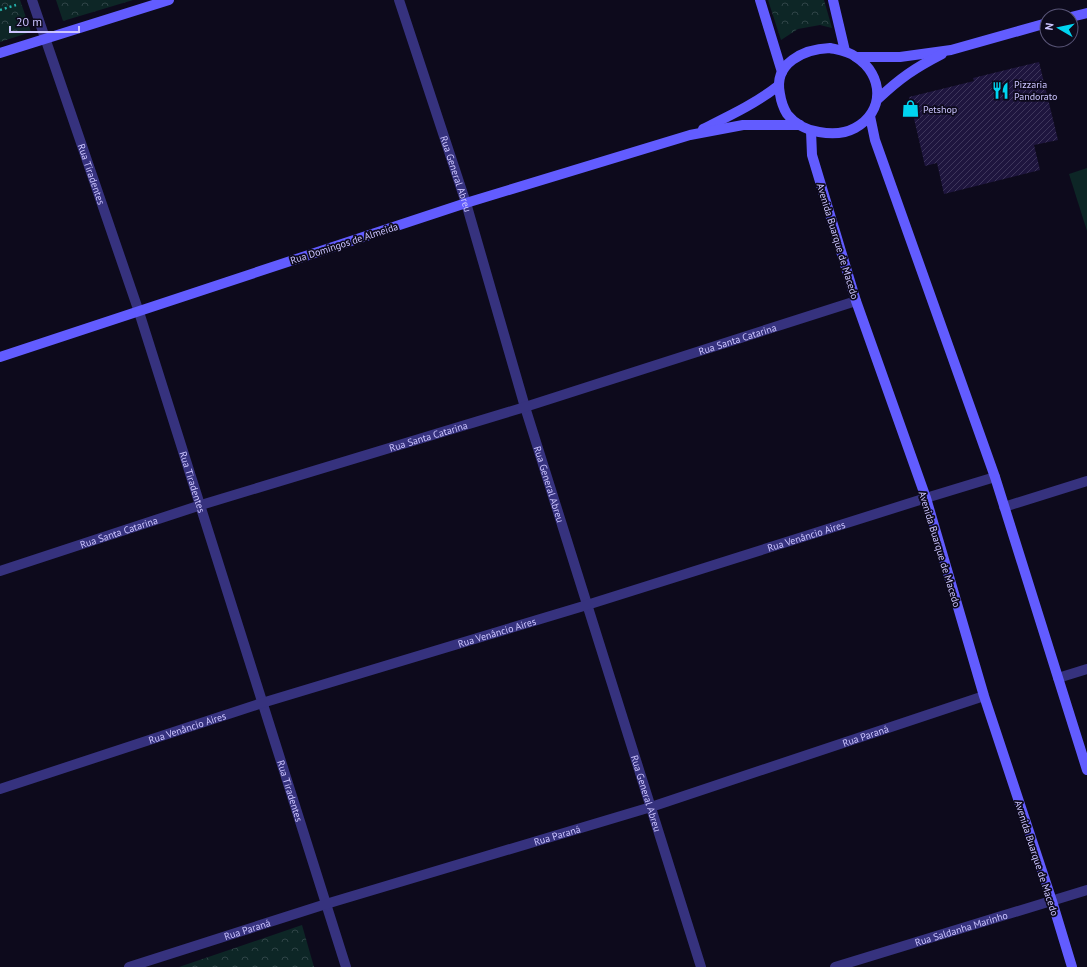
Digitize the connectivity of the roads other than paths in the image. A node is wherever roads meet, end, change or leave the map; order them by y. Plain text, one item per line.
1 (32, 0) edge
2 (169, 0) edge
3 (399, 0) edge
4 (760, 0) edge
5 (833, 0) edge
6 (1039, 25) edge
7 (46, 39) junction
8 (951, 50) junction
9 (845, 51) junction
10 (0, 53) edge
11 (856, 57) junction
12 (782, 72) junction
13 (778, 86) junction
14 (878, 99) junction
15 (870, 116) junction
16 (800, 125) junction
17 (811, 130) junction
18 (690, 135) junction
19 (466, 203) junction
20 (856, 301) junction
21 (138, 312) junction
22 (0, 357) edge
23 (525, 407) junction
24 (994, 477) junction
25 (1087, 481) edge
26 (926, 498) junction
27 (201, 505) junction
28 (1004, 507) junction
29 (0, 571) edge
30 (587, 605) junction
31 (1087, 669) edge
32 (1058, 678) junction
33 (984, 696) junction
34 (262, 703) junction
35 (1087, 770) edge
36 (0, 789) edge
37 (651, 807) junction
38 (1087, 890) edge
39 (1052, 901) junction
40 (326, 904) junction
41 (129, 967) edge
42 (346, 967) edge
43 (701, 967) edge
44 (835, 967) edge
45 (1072, 967) edge

1 - 7 street, Rua Tiradentes
2 - 7 street
3 - 19 street, Rua General Abreu
4 - 12 street
5 - 9 street
6 - 8 street
7 - 10 street
7 - 21 street, Rua Tiradentes
8 - 11 street
8 - 14 street
9 - 11 street
9 - 12 street
11 - 14 street
12 - 13 street
13 - 16 street
13 - 18 street, Rua Domingos de Almeida
14 - 15 street
15 - 17 street
15 - 24 street
16 - 17 street
16 - 18 street, Rua Domingos de Almeida
17 - 20 street, Avenida Buarque de Macedo
18 - 19 street, Rua Domingos de Almeida
19 - 21 street, Rua Domingos de Almeida
19 - 23 street, Rua General Abreu
20 - 23 street, Rua Santa Catarina
20 - 26 street, Avenida Buarque de Macedo
21 - 22 street, Rua Domingos de Almeida
21 - 27 street, Rua Tiradentes
23 - 27 street, Rua Santa Catarina
23 - 30 street, Rua General Abreu
24 - 26 street, Rua Venâncio Aires
24 - 28 street
25 - 28 street
26 - 30 street, Rua Venâncio Aires
26 - 33 street, Avenida Buarque de Macedo
27 - 29 street, Rua Santa Catarina
27 - 34 street, Rua Tiradentes
28 - 32 street
30 - 34 street, Rua Venâncio Aires
30 - 37 street, Rua General Abreu
31 - 32 street
32 - 35 street
33 - 37 street, Rua Paraná
33 - 39 street, Avenida Buarque de Macedo
34 - 36 street, Rua Venâncio Aires
34 - 40 street, Rua Tiradentes
37 - 40 street, Rua Paraná
37 - 43 street, Rua General Abreu
38 - 39 street, Rua Saldanha Marinho
39 - 44 street, Rua Saldanha Marinho
39 - 45 street, Avenida Buarque de Macedo
40 - 41 street, Rua Paraná
40 - 42 street, Rua Tiradentes

